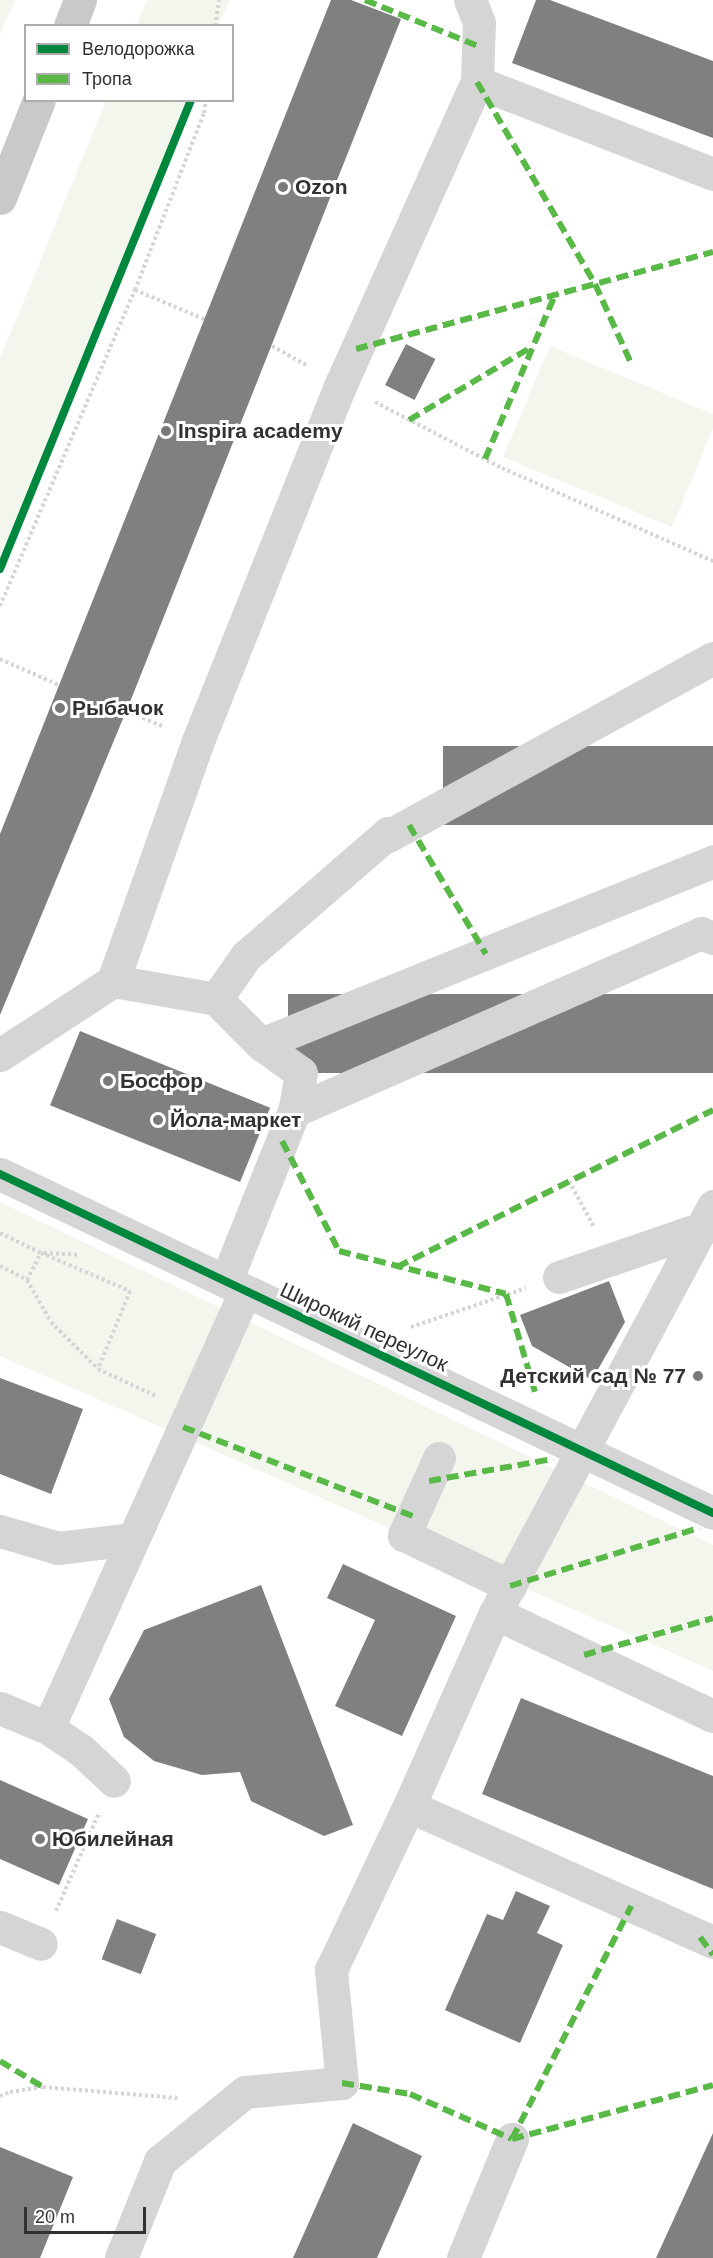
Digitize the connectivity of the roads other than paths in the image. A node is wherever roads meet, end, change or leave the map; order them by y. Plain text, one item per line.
1 (80, 0) edge
2 (470, 0) edge
3 (71, 24) edge
4 (477, 82) junction
5 (38, 102) edge
6 (713, 174) edge
7 (0, 198) edge
8 (713, 658) edge
9 (713, 861) edge
10 (713, 938) edge
11 (113, 981) junction
12 (216, 999) junction
13 (316, 1022) junction
14 (261, 1044) junction
15 (0, 1054) edge
16 (301, 1073) junction
17 (294, 1111) junction
18 (0, 1174) edge
19 (707, 1217) edge
20 (559, 1277) road end
21 (235, 1286) junction
22 (583, 1452) junction
23 (440, 1458) dead end
24 (713, 1513) edge
25 (0, 1531) edge
26 (132, 1539) junction
27 (502, 1599) junction
28 (0, 1708) edge
29 (713, 1716) edge
30 (48, 1728) junction
31 (114, 1780) road end
32 (409, 1806) junction
33 (0, 1927) edge
34 (713, 1942) edge
35 (41, 1944) road end
36 (512, 2139) dead end
37 (121, 2258) edge
38 (463, 2258) edge

1 - 3 main road
2 - 4 street
4 - 6 street
4 - 11 street
5 - 7 main road
8 - 12 street
9 - 13 street
10 - 17 street
11 - 12 street
11 - 15 street
12 - 14 street
13 - 14 street
13 - 16 street
14 - 16 street
16 - 17 street
17 - 21 street
18 - 21 street, Широкий переулок
19 - 20 street
19 - 22 street
21 - 22 street, Широкий переулок
21 - 26 street
22 - 24 street, Широкий переулок
22 - 27 street
23 - 27 street
25 - 26 street
26 - 30 street
27 - 29 street
27 - 32 street
28 - 30 street
30 - 31 street
32 - 34 street
32 - 37 street
33 - 35 street
36 - 38 street

